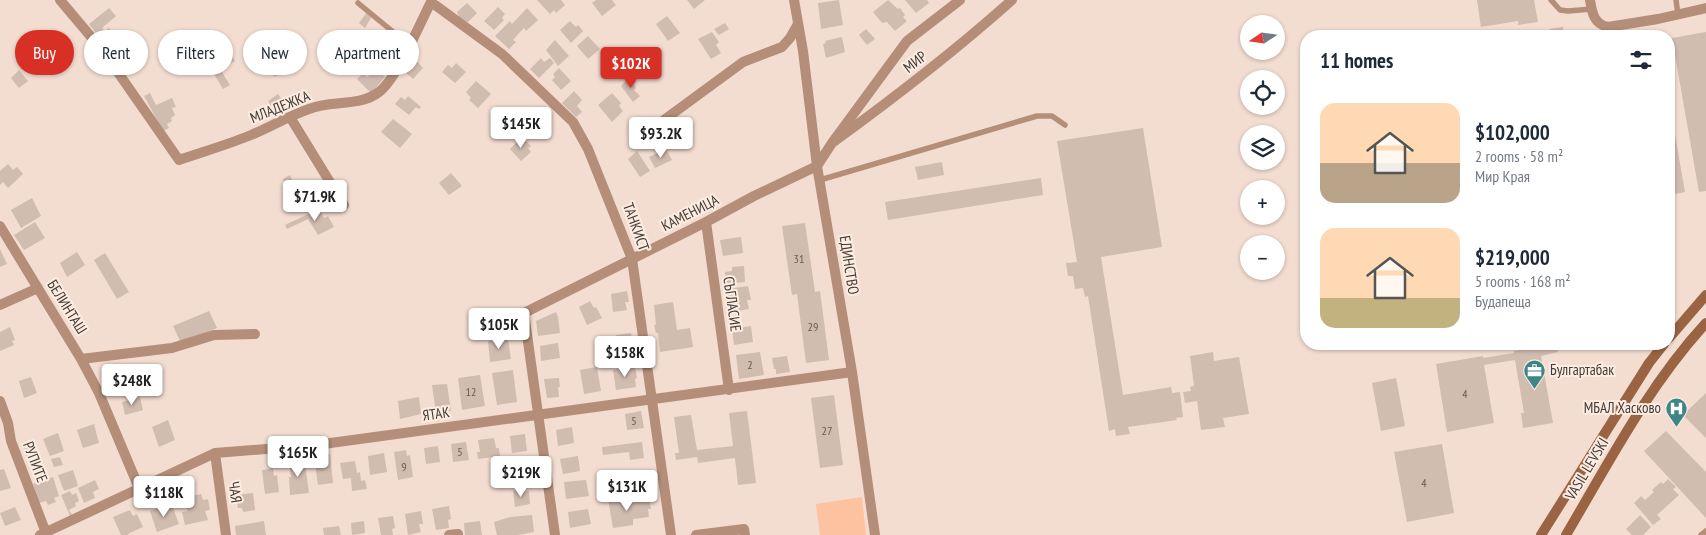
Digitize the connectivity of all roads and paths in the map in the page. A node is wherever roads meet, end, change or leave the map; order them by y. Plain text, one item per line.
1 (60, 0) edge
2 (794, 0) edge
3 (960, 0) edge
4 (1012, 0) edge
5 (1551, 0) edge
6 (1676, 0) edge
7 (432, 1) edge
8 (358, 3) dead end
9 (1591, 4) edge
10 (1706, 8) edge
11 (1678, 15) junction
12 (798, 24) junction
13 (391, 30) edge
14 (417, 30) edge
15 (782, 47) junction
16 (803, 51) junction
17 (393, 75) edge
18 (290, 117) junction
19 (664, 120) dead end
20 (1065, 125) dead end
21 (832, 143) junction
22 (818, 166) junction
23 (820, 180) junction
24 (344, 204) dead end
25 (706, 222) junction
26 (0, 226) edge
27 (632, 259) junction
28 (38, 288) junction
29 (1706, 295) edge
30 (0, 304) edge
31 (1706, 323) edge
32 (1675, 331) edge
33 (255, 334) dead end
34 (1659, 350) edge
35 (81, 359) junction
36 (852, 372) junction
37 (729, 390) junction
38 (652, 400) junction
39 (0, 401) edge
40 (539, 416) junction
41 (11, 441) junction
42 (0, 446) edge
43 (214, 453) junction
44 (139, 488) junction
45 (1706, 531) edge
46 (745, 532) edge
47 (43, 534) edge
48 (226, 535) edge
49 (449, 535) edge
50 (458, 535) edge
51 (555, 535) edge
52 (671, 535) edge
53 (696, 535) edge
54 (875, 535) edge
55 (1542, 535) edge
56 (1566, 535) edge
57 (1701, 535) edge

1 - 18 street, МЛАДЕЖКА
2 - 12 street, ЕДИНСТВО
3 - 21 street, МИР
4 - 21 street, МИР
5 - 9 lane
6 - 11 lane
7 - 14 street, МЛАДЕЖКА
7 - 27 street, ТАНКИСТ
8 - 13 lane
9 - 11 street
10 - 11 street
12 - 15 street
12 - 16 street, ЕДИНСТВО
15 - 16 street
15 - 19 street
16 - 22 street, ЕДИНСТВО
17 - 18 street, МЛАДЕЖКА
18 - 24 street
20 - 23 lane
21 - 22 street, МИР
22 - 23 street, ЕДИНСТВО
22 - 25 street, КАМЕНИЦА
23 - 36 street, ЕДИНСТВО
25 - 27 street, КАМЕНИЦА
25 - 37 street, СЪГЛАСИЕ
26 - 28 street, БЕЛИНТАШ
27 - 38 street, ТАНКИСТ
27 - 40 street, КАМЕНИЦА
28 - 30 street
28 - 35 street, БЕЛИНТАШ
29 - 32 main road
31 - 56 main road, VASIL LEVSKI
33 - 35 street
34 - 55 main road, VASIL LEVSKI
35 - 44 street, БЕЛИНТАШ
36 - 37 street, ЯТАК
36 - 54 street, ЕДИНСТВО
37 - 38 street, ЯТАК
38 - 40 street, ЯТАК
38 - 52 street, ТАНКИСТ
39 - 41 street, РУПИТЕ
40 - 43 street, ЯТАК
40 - 51 street
41 - 42 street
41 - 47 street, РУПИТЕ
43 - 44 street, ЯТАК
43 - 48 street, ЧАЯ
44 - 47 street, ЯТАК
45 - 57 lane
46 - 53 street
49 - 50 street

